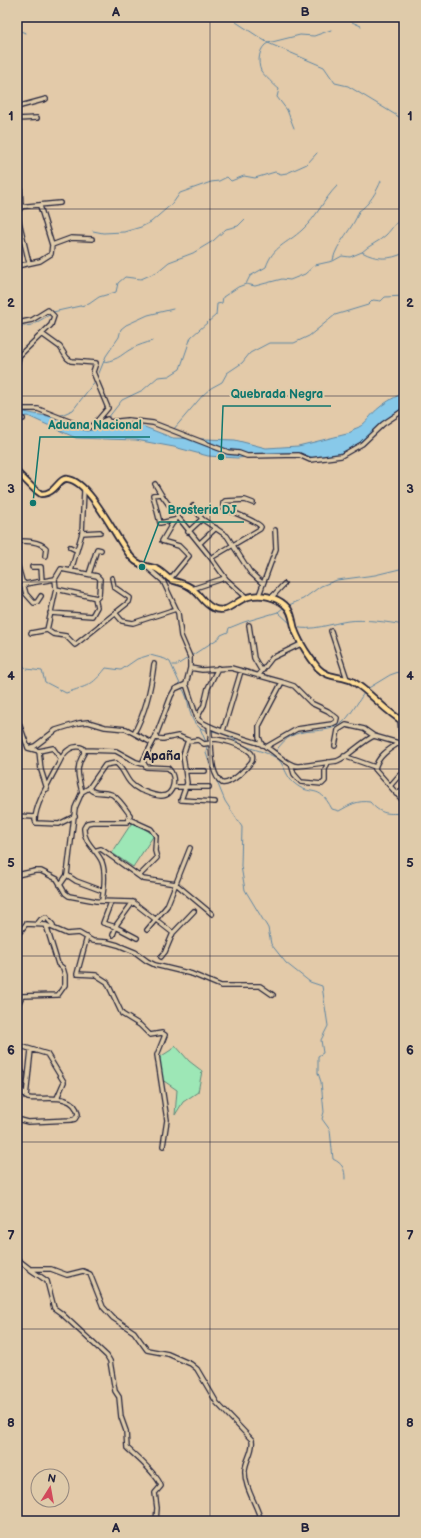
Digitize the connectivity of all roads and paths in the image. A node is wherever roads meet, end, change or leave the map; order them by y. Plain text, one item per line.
1 (46, 99) dead end
2 (17, 107) edge
3 (37, 118) dead end
4 (17, 120) edge
5 (18, 149) edge
6 (60, 203) dead end
7 (40, 206) junction
8 (19, 208) edge
9 (17, 213) edge
10 (92, 239) dead end
11 (52, 246) junction
12 (29, 263) junction
13 (17, 266) edge
14 (17, 323) edge
15 (42, 334) junction
16 (18, 359) edge
17 (17, 409) edge
18 (404, 410) edge
19 (17, 419) edge
20 (23, 419) dead end
21 (97, 423) junction
22 (17, 472) edge
23 (155, 484) dead end
24 (84, 490) junction
25 (161, 494) junction
26 (253, 503) dead end
27 (169, 505) dead end
28 (193, 506) dead end
29 (202, 519) junction
30 (174, 520) junction
31 (216, 528) junction
32 (275, 530) dead end
33 (82, 532) junction
34 (100, 532) dead end
35 (188, 532) junction
36 (17, 541) edge
37 (200, 543) junction
38 (70, 546) dead end
39 (232, 546) junction
40 (76, 550) junction
41 (100, 550) dead end
42 (45, 556) dead end
43 (211, 558) junction
44 (17, 563) edge
45 (32, 567) dead end
46 (148, 568) junction
47 (71, 572) junction
48 (89, 574) junction
49 (112, 578) dead end
50 (225, 578) junction
51 (54, 579) junction
52 (170, 579) junction
53 (42, 581) junction
54 (262, 583) junction
55 (23, 584) junction
56 (284, 584) dead end
57 (56, 589) junction
58 (192, 589) junction
59 (259, 595) junction
60 (41, 596) dead end
61 (246, 597) junction
62 (95, 598) junction
63 (271, 598) junction
64 (176, 609) junction
65 (50, 613) junction
66 (116, 614) junction
67 (249, 625) dead end
68 (47, 630) junction
69 (331, 631) dead end
70 (31, 633) dead end
71 (301, 644) junction
72 (154, 664) dead end
73 (190, 668) junction
74 (218, 668) junction
75 (261, 670) junction
76 (240, 671) junction
77 (258, 676) junction
78 (347, 679) junction
79 (282, 682) junction
80 (186, 684) junction
81 (17, 718) edge
82 (197, 718) junction
83 (402, 721) edge
84 (209, 726) junction
85 (223, 730) junction
86 (134, 733) junction
87 (374, 736) junction
88 (155, 738) junction
89 (188, 740) junction
90 (210, 742) junction
91 (400, 743) junction
92 (152, 744) junction
93 (264, 746) junction
94 (336, 746) dead end
95 (28, 748) junction
96 (84, 750) junction
97 (39, 751) junction
98 (404, 754) edge
99 (344, 756) junction
100 (61, 759) junction
101 (328, 762) junction
102 (143, 764) junction
103 (291, 764) junction
104 (375, 767) junction
105 (404, 770) edge
106 (186, 771) junction
107 (206, 771) dead end
108 (390, 786) junction
109 (173, 787) junction
110 (186, 787) junction
111 (209, 787) dead end
112 (89, 788) junction
113 (46, 789) junction
114 (404, 790) edge
115 (82, 792) junction
116 (396, 794) junction
117 (215, 802) dead end
118 (404, 802) edge
119 (17, 816) edge
120 (75, 816) junction
121 (35, 817) junction
122 (129, 819) junction
123 (404, 820) edge
124 (404, 836) edge
125 (190, 848) dead end
126 (94, 851) junction
127 (17, 875) edge
128 (67, 875) junction
129 (139, 876) junction
130 (176, 884) junction
131 (60, 885) junction
132 (103, 891) junction
133 (102, 900) junction
134 (111, 902) junction
135 (133, 902) junction
136 (194, 911) dead end
137 (212, 914) dead end
138 (156, 919) junction
139 (38, 924) junction
140 (46, 925) junction
141 (116, 927) junction
142 (53, 928) junction
143 (147, 930) dead end
144 (173, 933) junction
145 (113, 935) dead end
146 (17, 936) edge
147 (87, 937) junction
148 (137, 938) dead end
149 (161, 957) dead end
150 (273, 995) dead end
151 (17, 1007) edge
152 (17, 1045) edge
153 (31, 1050) junction
154 (17, 1065) edge
155 (26, 1097) junction
156 (57, 1098) junction
157 (17, 1119) edge
158 (163, 1146) dead end
159 (17, 1259) edge
160 (30, 1269) junction
161 (156, 1521) edge
162 (261, 1521) edge

1 - 2 street
3 - 4 street
4 - 5 street
5 - 8 street
6 - 7 street
7 - 8 street
7 - 11 street
9 - 12 street
10 - 11 street
11 - 12 street
12 - 13 street
14 - 15 street
15 - 16 street
15 - 21 street
17 - 21 street
18 - 21 street
19 - 20 street
22 - 24 main road
23 - 25 street
24 - 33 street
24 - 46 main road
25 - 27 street
25 - 30 street
26 - 39 street
28 - 29 street
29 - 31 street
29 - 35 street
30 - 35 street
30 - 52 street
31 - 37 street
31 - 39 street
32 - 54 street
33 - 34 street
33 - 40 street
35 - 37 street
36 - 42 street
37 - 43 street
38 - 40 street
39 - 43 street
39 - 54 street
40 - 47 street
41 - 48 street
43 - 50 street
44 - 55 street
45 - 53 street
46 - 52 main road
46 - 64 street
47 - 48 street
47 - 51 street
48 - 62 street
49 - 66 street
50 - 58 street
50 - 61 street
51 - 53 street
51 - 57 street
52 - 58 main road
53 - 55 street
54 - 59 street
55 - 60 street
56 - 63 street
57 - 62 street
57 - 65 street
58 - 61 main road
59 - 61 main road
59 - 63 main road
62 - 65 street
63 - 71 main road
64 - 66 street
64 - 73 street
65 - 68 street
66 - 68 street
67 - 75 street
68 - 70 street
69 - 78 street
71 - 75 street
71 - 78 main road
72 - 86 street
73 - 74 street
73 - 80 street
74 - 76 street
74 - 82 street
75 - 77 street
76 - 77 street
76 - 85 street
77 - 79 street
78 - 83 main road
79 - 93 street
79 - 93 street
80 - 82 street
80 - 88 street
81 - 95 street
82 - 84 street
83 - 91 street
84 - 85 street
84 - 90 street
85 - 93 street
86 - 92 street
86 - 95 street
87 - 91 street
87 - 94 street
87 - 99 street
88 - 89 street
88 - 92 street
89 - 90 street
89 - 106 street
90 - 90 street
91 - 98 street
91 - 104 street
92 - 102 street
93 - 103 street
95 - 97 street
96 - 100 street
96 - 102 street
96 - 115 street
97 - 100 street
97 - 113 street
99 - 101 street
99 - 104 street
100 - 113 street
101 - 103 street
101 - 103 street
102 - 109 street
104 - 108 street
105 - 108 street
106 - 107 street
106 - 110 street
108 - 116 street
109 - 110 street
109 - 112 street
110 - 111 street
110 - 117 street
112 - 115 street
112 - 122 street
113 - 121 street
114 - 116 street
115 - 120 street
116 - 118 street
119 - 121 street
120 - 121 street
120 - 128 street
122 - 126 street
122 - 129 street
123 - 124 street
125 - 130 street
126 - 129 street
126 - 132 street
127 - 131 street
128 - 131 street
128 - 132 street
129 - 130 street
130 - 137 street
130 - 138 street
131 - 133 street
132 - 133 street
133 - 134 street
134 - 135 street
134 - 141 street
135 - 138 street
135 - 141 street
136 - 144 street
138 - 143 street
138 - 144 street
139 - 140 street
139 - 142 street
139 - 146 street
140 - 142 street
140 - 151 street
141 - 145 street
141 - 148 street
142 - 147 street
144 - 149 street
147 - 150 street
147 - 158 street
152 - 153 street
153 - 155 street
153 - 156 street
154 - 155 street
155 - 156 street
156 - 157 street
159 - 160 street
160 - 161 street
160 - 162 street

